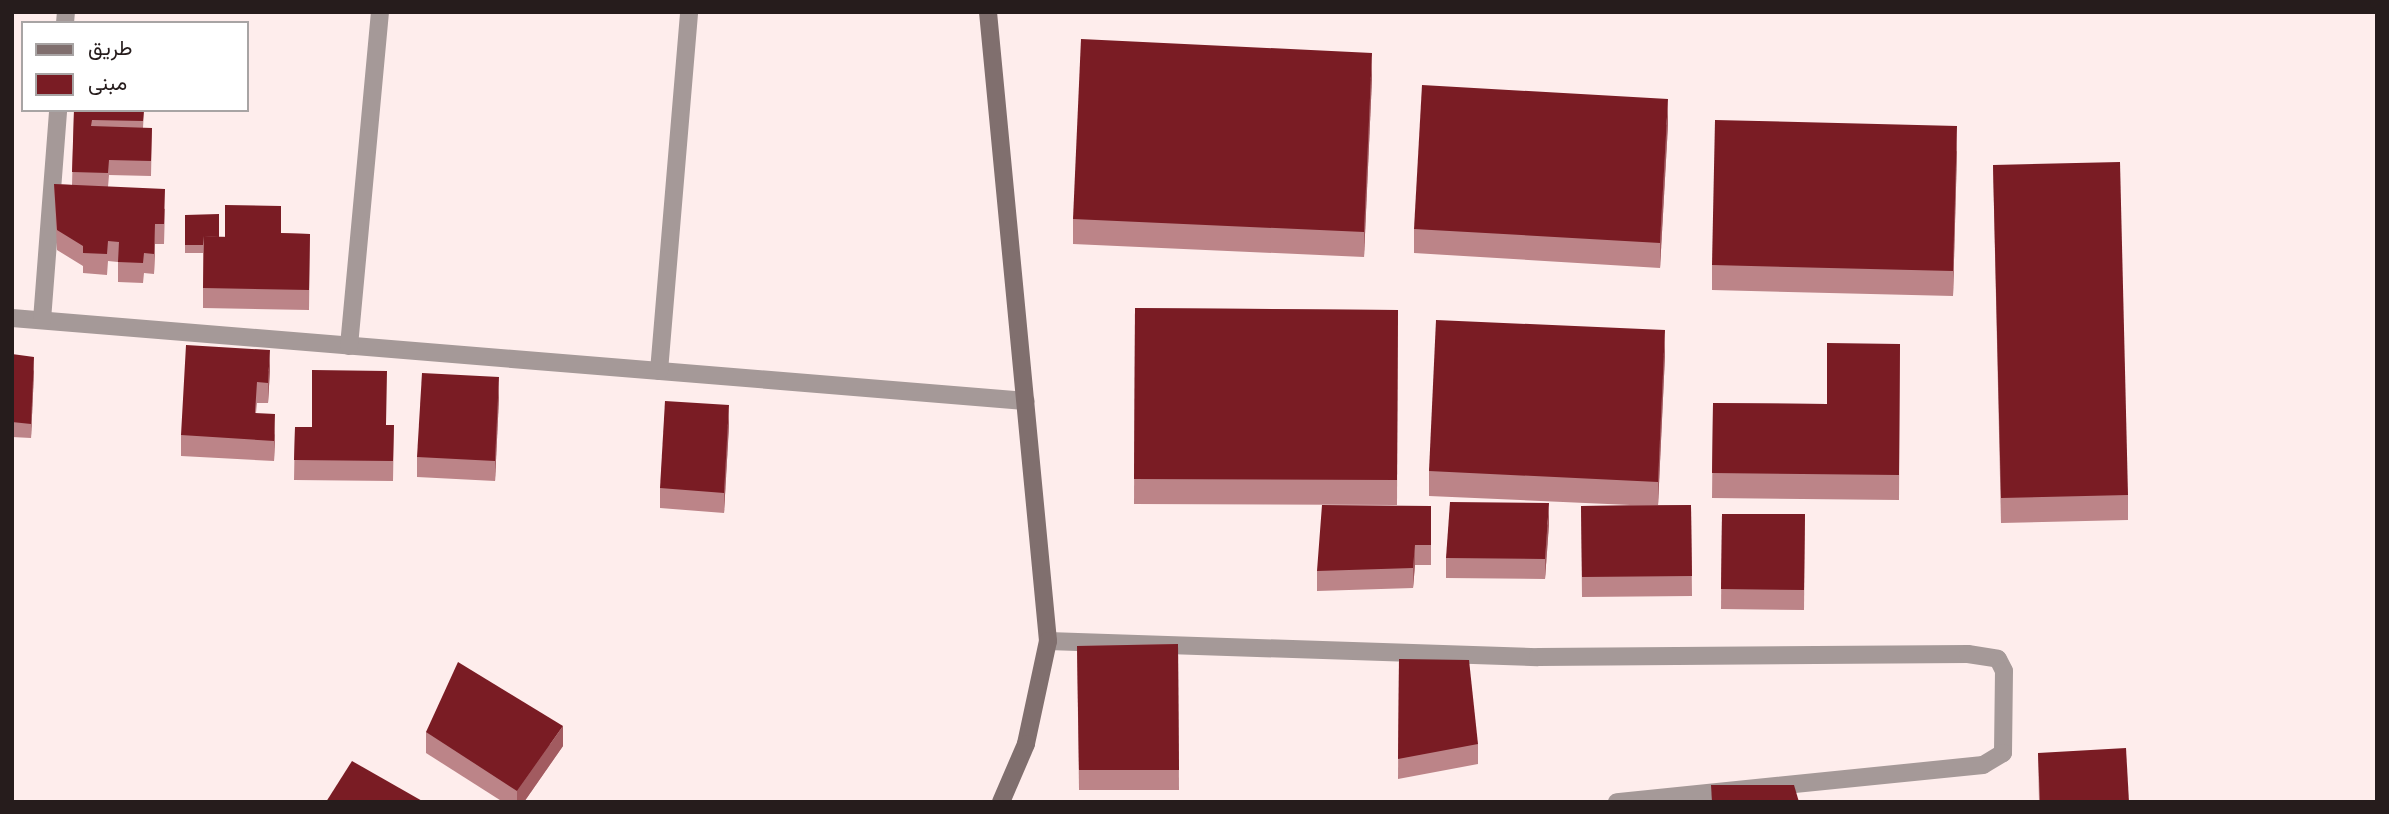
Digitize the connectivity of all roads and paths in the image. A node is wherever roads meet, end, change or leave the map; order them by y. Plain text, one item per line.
1 (380, 12) edge
2 (689, 12) edge
3 (988, 12) edge
4 (58, 112) edge
5 (12, 318) edge
6 (42, 320) junction
7 (349, 346) junction
8 (659, 371) junction
9 (1026, 401) junction
10 (1048, 641) junction
11 (1001, 802) edge
12 (1617, 802) edge

1 - 7 street
2 - 8 street
3 - 9 street
4 - 6 street
5 - 6 street
6 - 7 street
7 - 8 street
8 - 9 street
9 - 10 street
10 - 11 street
10 - 12 street

